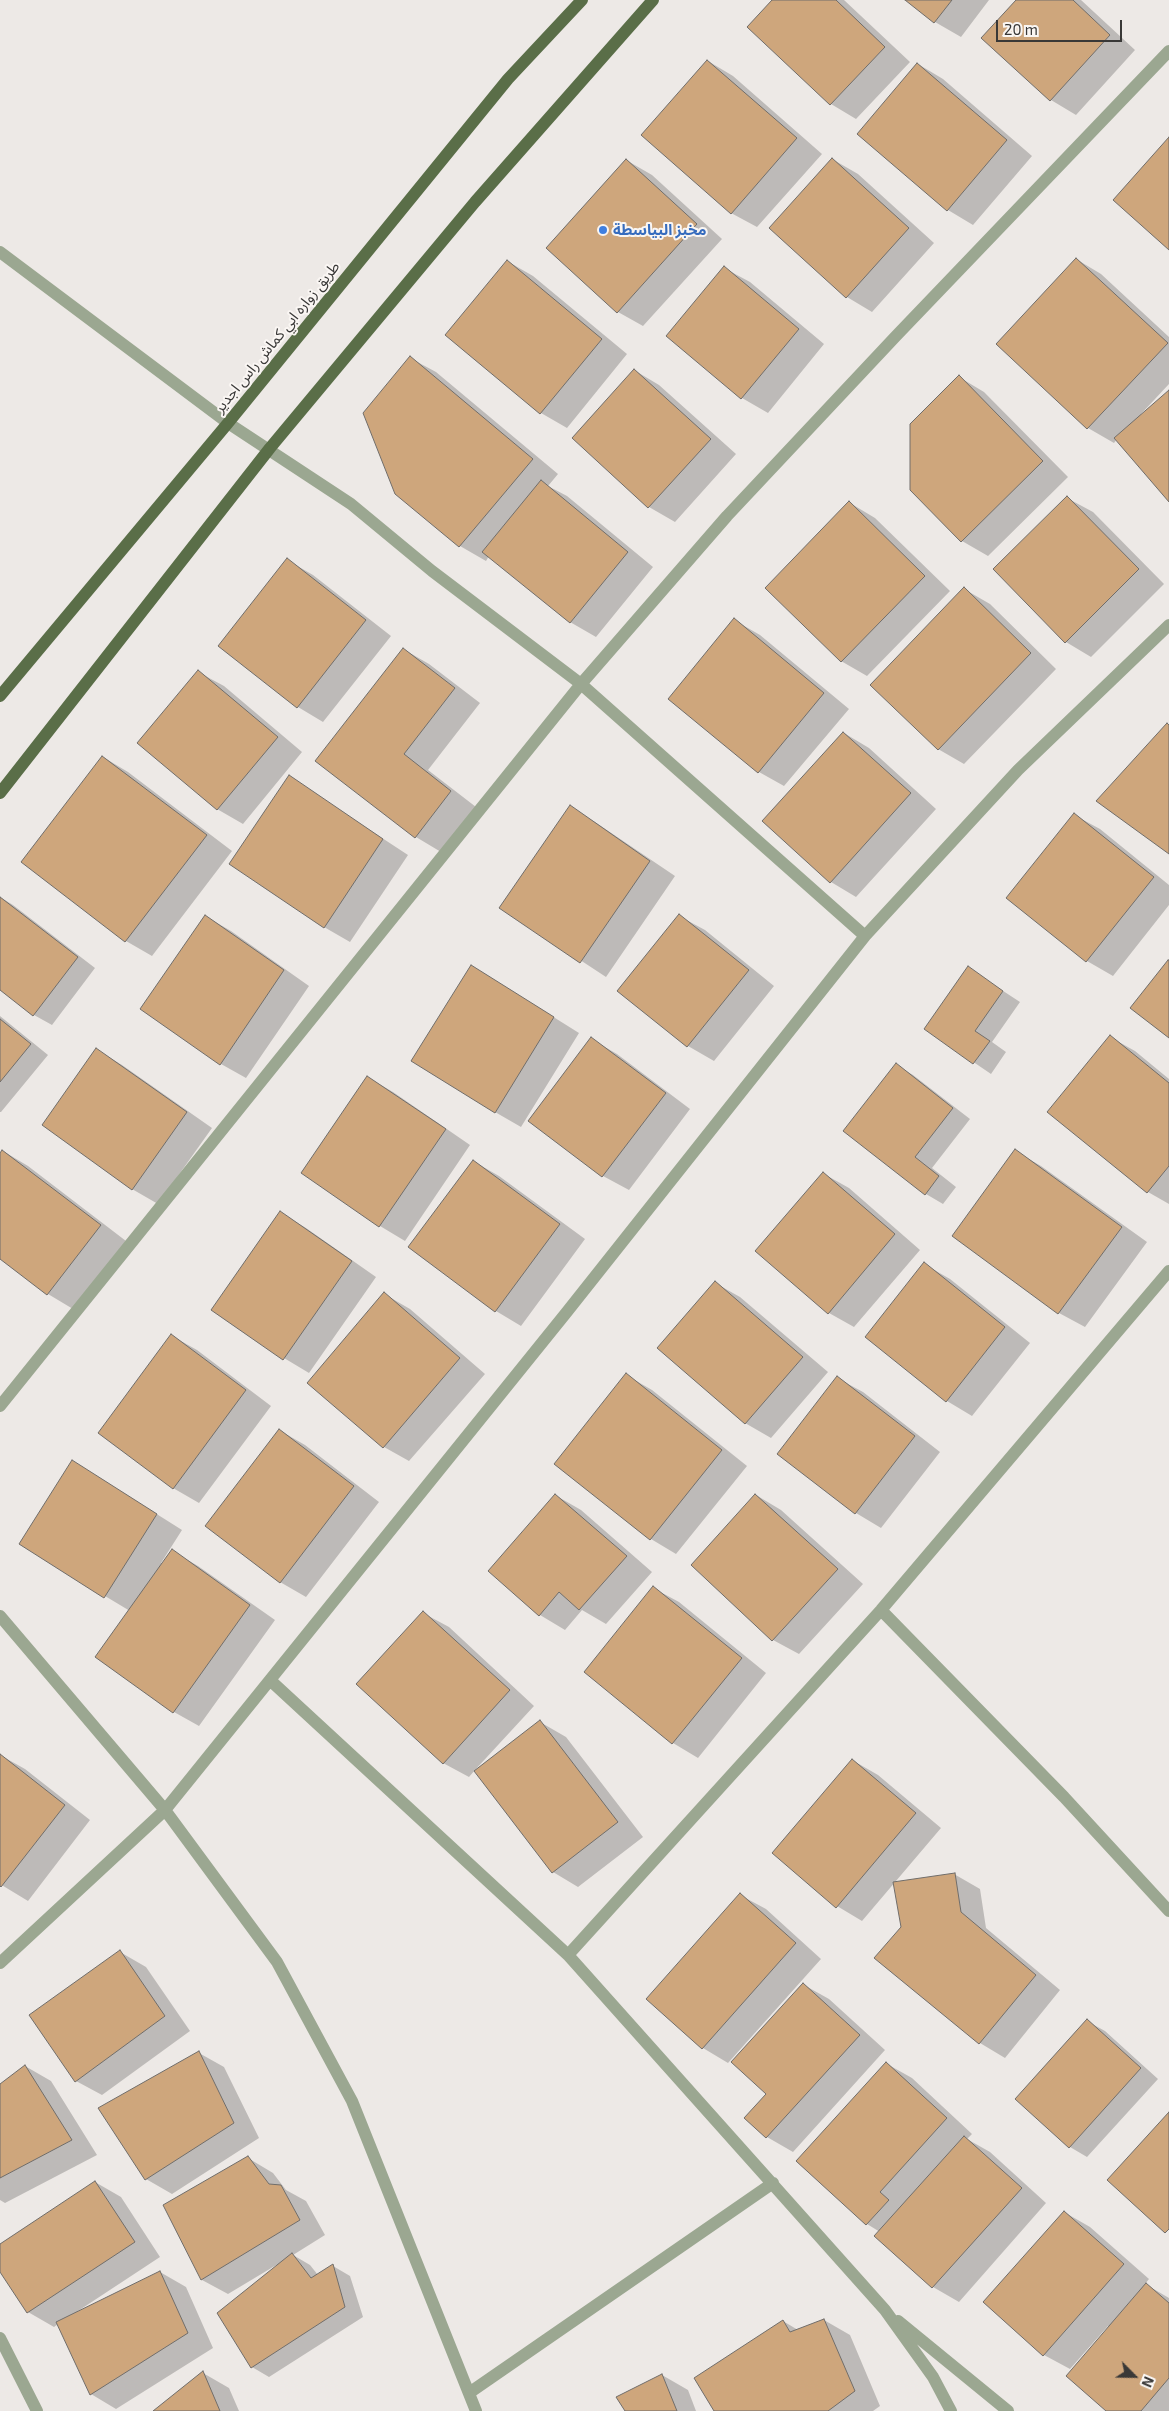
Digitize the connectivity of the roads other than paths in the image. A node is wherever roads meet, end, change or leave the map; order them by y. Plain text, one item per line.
1 (582, 0) edge
2 (653, 0) edge
3 (1169, 51) edge
4 (0, 252) edge
5 (228, 423) junction
6 (270, 448) junction
7 (1169, 625) edge
8 (581, 684) junction
9 (0, 696) edge
10 (0, 793) edge
11 (865, 936) junction
12 (1169, 1271) edge
13 (0, 1406) edge
14 (881, 1610) junction
15 (0, 1616) edge
16 (271, 1681) junction
17 (165, 1810) junction
18 (1169, 1911) edge
19 (568, 1955) junction
20 (0, 1963) edge
21 (773, 2183) junction
22 (885, 2310) junction
23 (0, 2338) edge
24 (469, 2393) junction
25 (37, 2411) edge
26 (476, 2411) edge
27 (951, 2411) edge
28 (1008, 2411) edge

1 - 5 main road, طريق زواره ابي كماش راس اجدير
2 - 6 main road
3 - 8 street
4 - 5 street
5 - 6 street
5 - 9 main road, طريق زواره ابي كماش راس اجدير
6 - 8 street
6 - 10 main road
7 - 11 street
8 - 11 street
8 - 13 street
11 - 16 street
12 - 14 street
14 - 18 street
14 - 19 street
15 - 17 street
16 - 17 street
16 - 19 street
17 - 20 street
17 - 24 street
19 - 21 street
21 - 22 street
21 - 24 street
22 - 27 street
22 - 28 street
23 - 25 street
24 - 26 street

